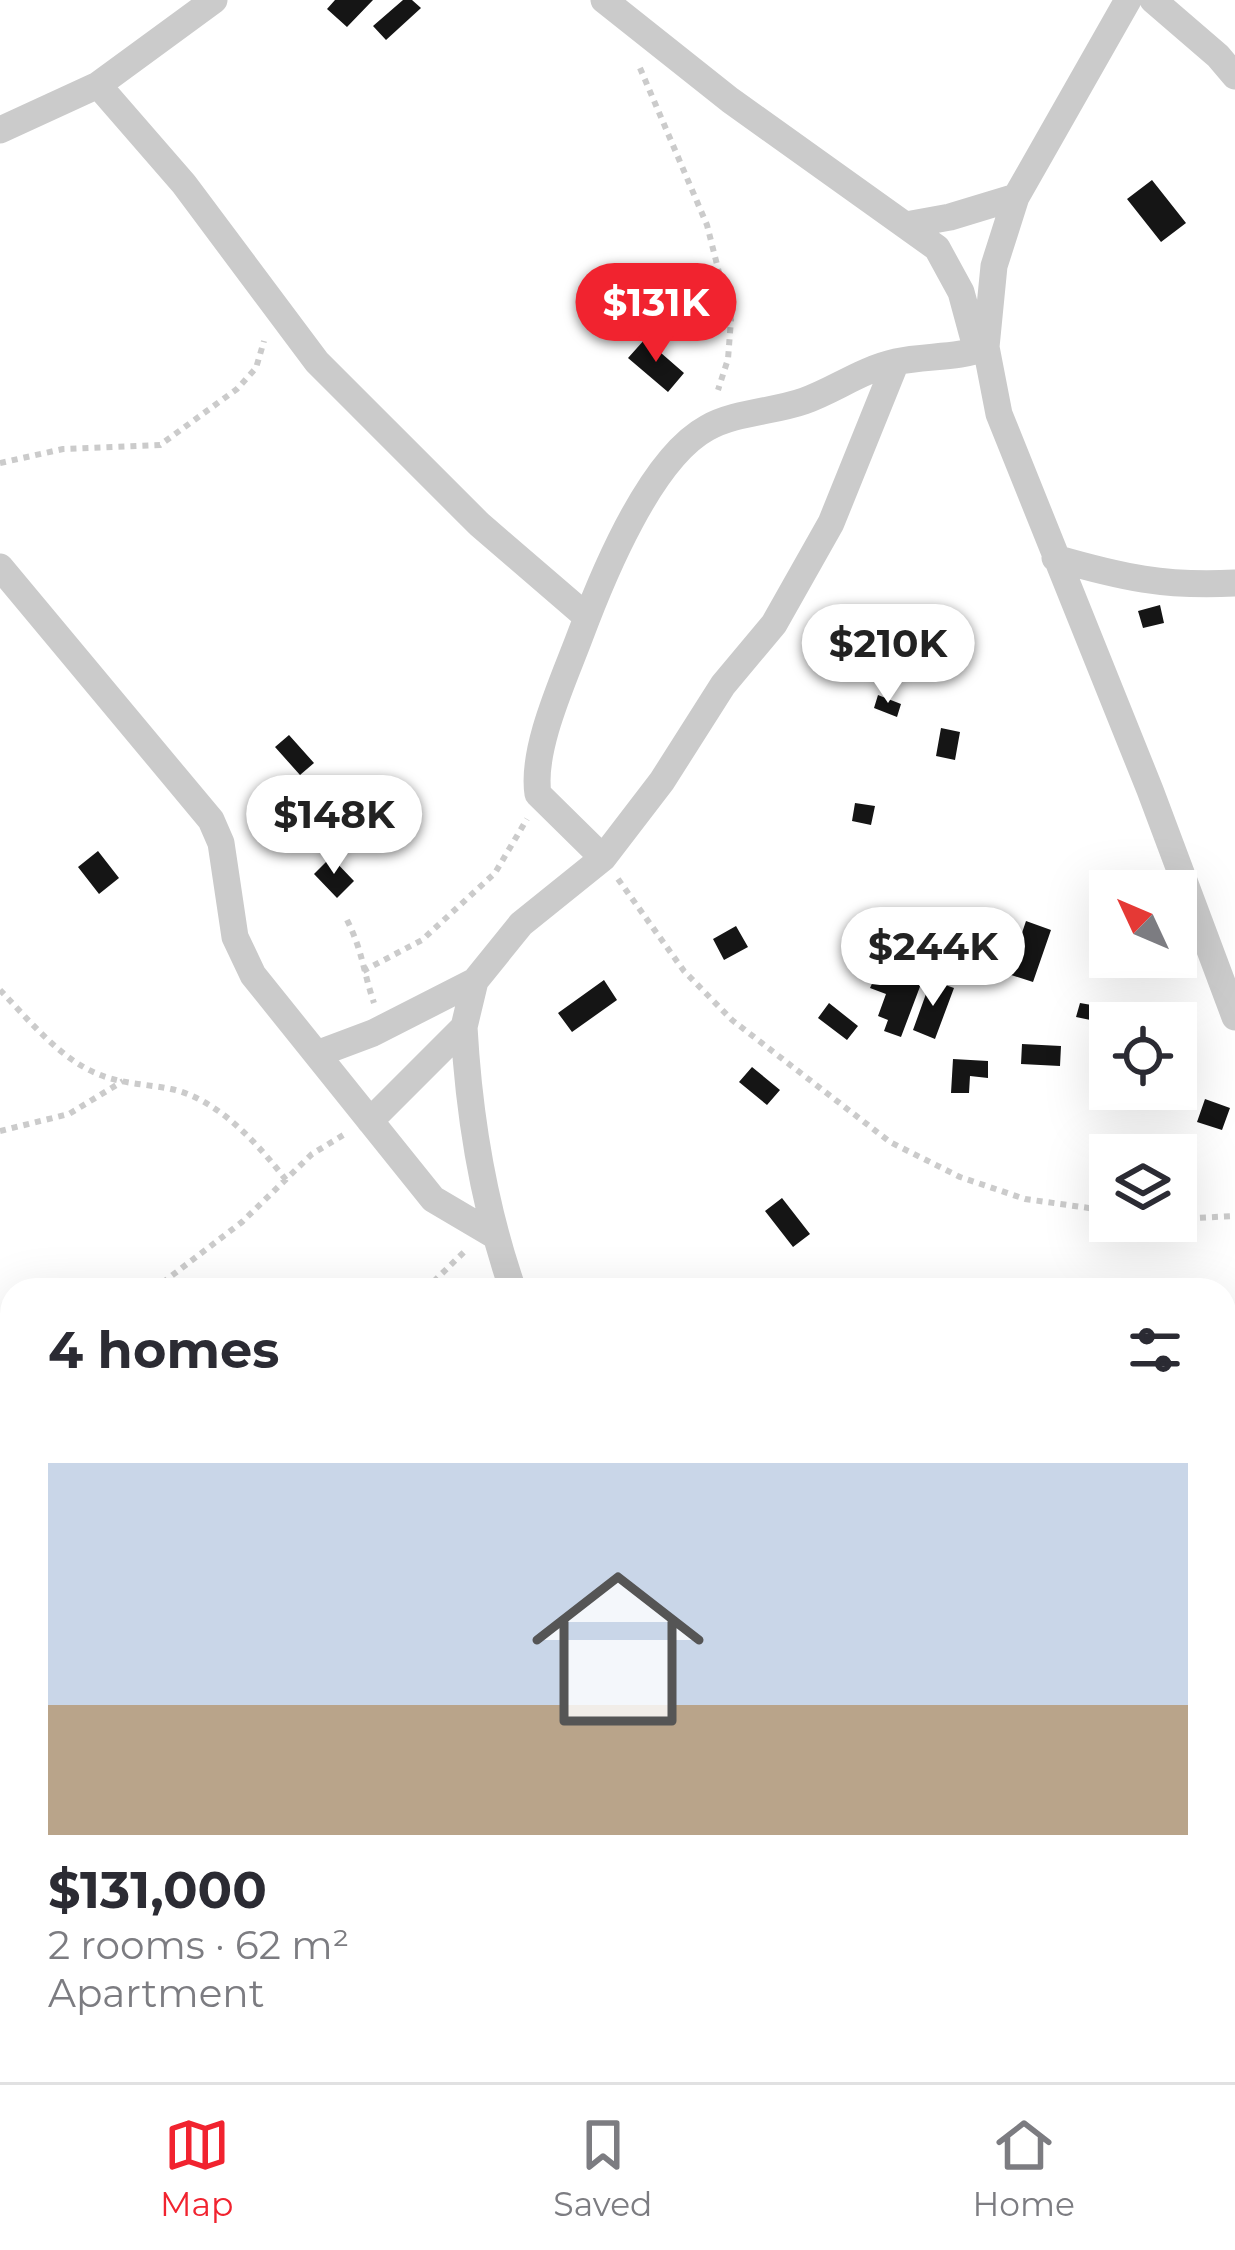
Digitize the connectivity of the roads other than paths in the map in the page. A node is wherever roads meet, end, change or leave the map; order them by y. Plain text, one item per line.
1 (214, 0) edge
2 (604, 0) edge
3 (1128, 0) edge
4 (1153, 0) edge
5 (1229, 58) edge
6 (98, 86) junction
7 (0, 130) edge
8 (1016, 197) junction
9 (906, 225) junction
10 (981, 349) junction
11 (896, 362) junction
12 (1055, 558) junction
13 (0, 567) edge
14 (1235, 583) edge
15 (587, 617) junction
16 (603, 858) junction
17 (475, 981) junction
18 (1235, 1018) edge
19 (464, 1027) junction
20 (317, 1054) junction
21 (370, 1121) junction
22 (489, 1232) junction
23 (508, 1278) edge

1 - 6 street
2 - 9 street
3 - 8 street
4 - 5 street
6 - 7 street
6 - 15 street
8 - 9 street
8 - 10 street
9 - 10 street
10 - 11 street
10 - 12 street
11 - 15 street
11 - 16 street
12 - 14 street
12 - 18 street
13 - 20 street
15 - 16 street
16 - 17 street
17 - 19 street
17 - 20 street
19 - 21 street
19 - 22 street
20 - 21 street
21 - 22 street
22 - 23 street

